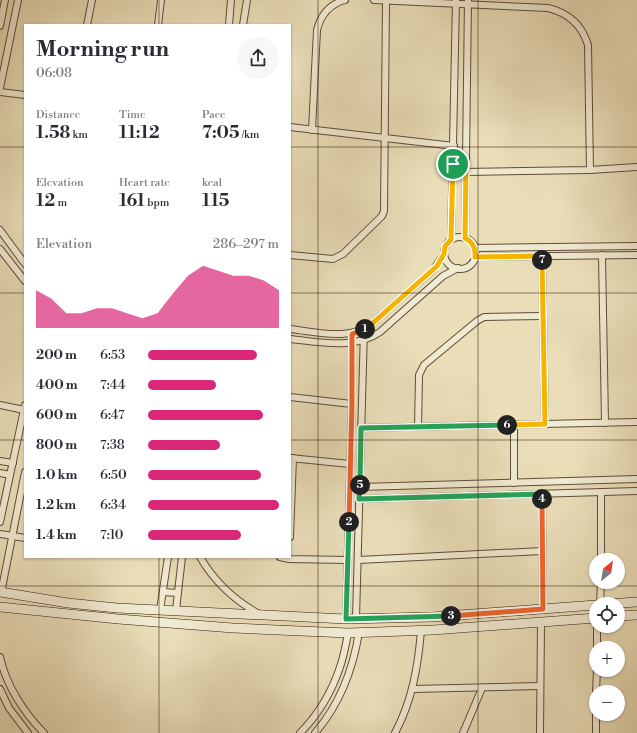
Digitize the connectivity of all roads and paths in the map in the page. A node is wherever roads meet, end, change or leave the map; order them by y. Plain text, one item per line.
1 (6, 0) edge
2 (18, 0) edge
3 (92, 0) edge
4 (161, 0) edge
5 (231, 0) edge
6 (247, 0) edge
7 (345, 0) edge
8 (374, 0) edge
9 (386, 1) edge
10 (456, 2) edge
11 (468, 2) edge
12 (87, 24) edge
13 (158, 24) edge
14 (228, 24) edge
15 (243, 24) edge
16 (0, 26) edge
17 (0, 88) edge
18 (0, 92) edge
19 (24, 95) edge
20 (291, 127) edge
21 (312, 130) junction
22 (385, 139) junction
23 (454, 146) junction
24 (453, 164) junction
25 (466, 164) junction
26 (637, 167) edge
27 (590, 170) junction
28 (465, 172) junction
29 (0, 230) edge
30 (465, 238) junction
31 (451, 240) junction
32 (637, 246) edge
33 (0, 248) edge
34 (475, 248) junction
35 (444, 254) junction
36 (291, 255) edge
37 (602, 255) junction
38 (637, 255) edge
39 (542, 256) junction
40 (475, 257) junction
41 (24, 263) edge
42 (458, 268) junction
43 (24, 280) edge
44 (543, 316) junction
45 (291, 329) edge
46 (364, 329) junction
47 (352, 334) junction
48 (291, 339) edge
49 (363, 340) junction
50 (352, 343) junction
51 (291, 397) edge
52 (352, 404) junction
53 (0, 405) edge
54 (24, 407) edge
55 (637, 422) edge
56 (605, 423) junction
57 (545, 424) junction
58 (514, 425) junction
59 (418, 427) junction
60 (361, 428) junction
61 (292, 458) edge
62 (0, 461) edge
63 (12, 463) junction
64 (350, 464) junction
65 (0, 473) edge
66 (10, 475) junction
67 (24, 477) edge
68 (637, 479) edge
69 (514, 483) junction
70 (360, 487) junction
71 (637, 491) edge
72 (601, 492) junction
73 (542, 494) junction
74 (291, 498) edge
75 (359, 499) junction
76 (0, 522) edge
77 (0, 534) edge
78 (12, 536) junction
79 (24, 538) edge
80 (542, 551) junction
81 (601, 553) edge
82 (168, 558) edge
83 (182, 558) edge
84 (201, 558) edge
85 (289, 558) edge
86 (348, 560) junction
87 (358, 560) junction
88 (1, 592) edge
89 (163, 592) junction
90 (178, 593) junction
91 (637, 602) edge
92 (625, 603) edge
93 (589, 606) edge
94 (0, 607) edge
95 (543, 609) junction
96 (160, 610) junction
97 (176, 610) junction
98 (260, 614) junction
99 (637, 615) edge
100 (625, 616) edge
101 (432, 617) junction
102 (356, 618) junction
103 (346, 619) junction
104 (589, 619) edge
105 (541, 622) junction
106 (433, 630) junction
107 (421, 631) junction
108 (359, 632) junction
109 (348, 633) junction
110 (0, 657) edge
111 (540, 686) junction
112 (482, 688) junction
113 (412, 689) junction
114 (0, 690) edge
115 (596, 721) edge
116 (25, 732) edge
117 (44, 733) edge
118 (300, 733) edge
119 (315, 733) edge
120 (395, 733) edge
121 (464, 733) edge
122 (540, 733) edge
123 (596, 733) edge

1 - 16 street
2 - 17 street
3 - 12 street
4 - 13 street
5 - 14 street
6 - 15 street
7 - 21 street
8 - 9 street
9 - 10 street
9 - 22 street
10 - 11 street
10 - 23 street
11 - 25 street
11 - 27 street
18 - 19 street
20 - 21 street
21 - 22 street
22 - 23 street
22 - 36 street
23 - 24 street
24 - 25 street
24 - 31 street
25 - 28 street
26 - 27 street
27 - 28 street
28 - 30 street
29 - 41 street
30 - 31 street
30 - 34 street
31 - 35 street
32 - 34 street
33 - 43 street
34 - 40 street
35 - 42 street
35 - 46 street
37 - 38 street
37 - 39 street
37 - 56 street
39 - 40 street
39 - 44 street
40 - 42 street
42 - 49 street
44 - 57 street
44 - 59 street
45 - 47 street
46 - 47 street
46 - 49 street
47 - 50 street
48 - 50 street
49 - 50 street
49 - 60 street
50 - 52 street
51 - 52 street
52 - 64 street
53 - 54 street
54 - 63 street
55 - 56 street
56 - 57 street
57 - 58 street
58 - 59 street
58 - 69 street
59 - 60 street
60 - 70 street
61 - 64 street
61 - 74 street
62 - 63 street
63 - 66 street
64 - 86 street
65 - 66 street
66 - 76 street
67 - 78 street
68 - 69 street
69 - 70 street
70 - 75 street
71 - 72 street
72 - 73 street
72 - 81 street
73 - 75 street
73 - 80 street
75 - 87 street
77 - 78 street
78 - 79 street
78 - 88 street
80 - 87 street
80 - 95 street
82 - 89 street
83 - 90 street
84 - 98 street
85 - 86 street
86 - 103 street
87 - 102 street
88 - 96 street
89 - 90 street
89 - 96 street
90 - 97 street
91 - 92 street
93 - 95 street
94 - 109 street
95 - 101 street
96 - 97 street
97 - 98 street
98 - 103 street
99 - 100 street
101 - 102 street
101 - 106 street
102 - 103 street
104 - 105 street
105 - 106 street
105 - 111 street
106 - 107 street
107 - 108 street
107 - 113 street
108 - 109 street
108 - 119 street
109 - 118 street
110 - 117 street
111 - 112 street
111 - 122 street
112 - 113 street
112 - 121 street
113 - 120 street
114 - 116 street
115 - 123 street

